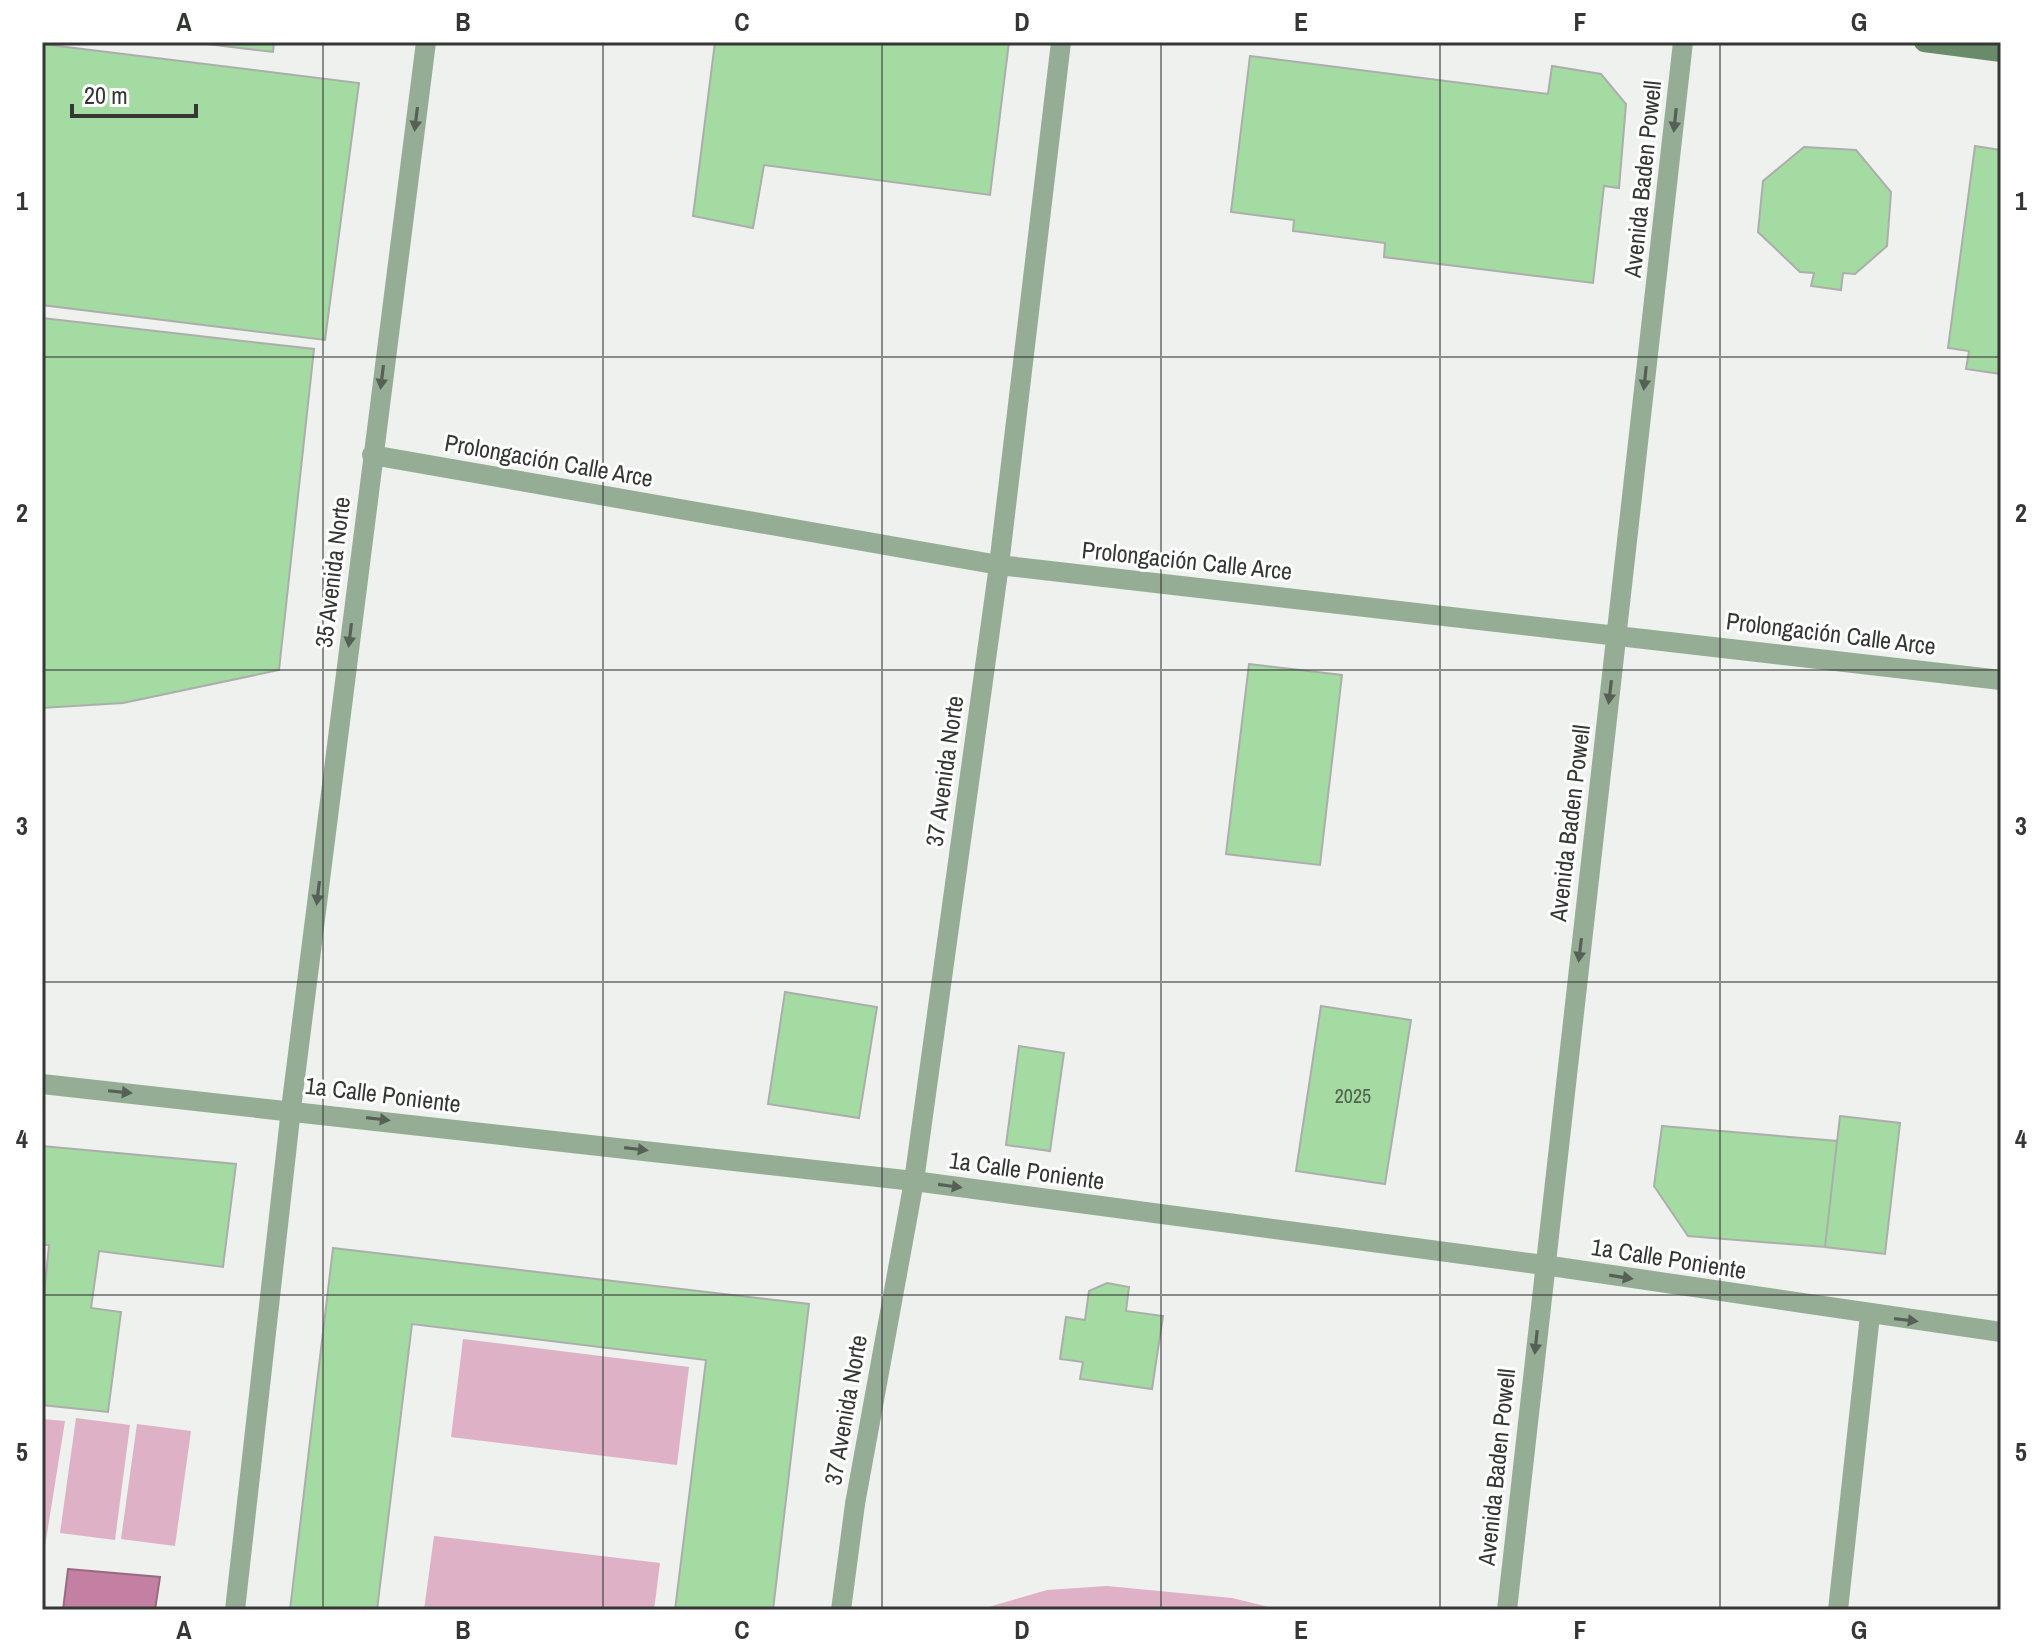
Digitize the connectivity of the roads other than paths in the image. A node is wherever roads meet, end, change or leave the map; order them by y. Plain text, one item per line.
1 (426, 42) edge
2 (1061, 42) edge
3 (1683, 42) edge
4 (1924, 42) edge
5 (2001, 52) edge
6 (372, 455) junction
7 (999, 565) junction
8 (1616, 634) junction
9 (2001, 680) edge
10 (42, 1084) edge
11 (291, 1109) junction
12 (914, 1181) junction
13 (1544, 1265) junction
14 (1870, 1315) junction
15 (2001, 1332) edge
16 (235, 1610) edge
17 (841, 1610) edge
18 (1507, 1610) edge
19 (1838, 1610) edge

1 -> 6 street, 35 Avenida Norte
2 - 7 street, 37 Avenida Norte
3 -> 8 street, Avenida Baden Powell
4 - 5 main road
6 - 7 street, Prolongación Calle Arce
6 -> 11 street, 35 Avenida Norte
7 - 8 street, Prolongación Calle Arce
7 - 12 street, 37 Avenida Norte
8 - 9 street, Prolongación Calle Arce
8 -> 13 street, Avenida Baden Powell
10 -> 11 street, 1a Calle Poniente
11 -> 12 street, 1a Calle Poniente
11 - 16 street, 35 Avenida Norte
12 -> 13 street, 1a Calle Poniente
12 - 17 street, 37 Avenida Norte
13 -> 14 street, 1a Calle Poniente
13 -> 18 street, Avenida Baden Powell
14 -> 15 street, 1a Calle Poniente
14 - 19 street

